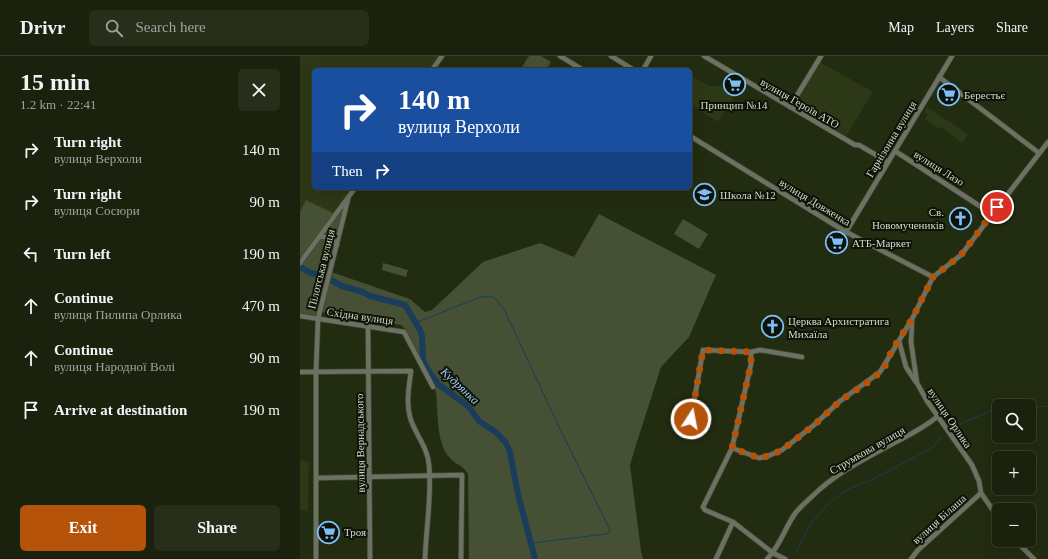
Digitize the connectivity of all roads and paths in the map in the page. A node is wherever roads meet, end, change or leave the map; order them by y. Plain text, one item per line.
1 (442, 56) edge
2 (560, 56) edge
3 (611, 56) edge
4 (651, 56) edge
5 (704, 56) edge
6 (821, 56) edge
7 (949, 57) edge
8 (433, 68) edge
9 (580, 68) edge
10 (631, 68) edge
11 (644, 68) edge
12 (939, 77) junction
13 (790, 107) junction
14 (692, 137) edge
15 (1048, 142) edge
16 (895, 151) junction
17 (1039, 153) junction
18 (888, 162) junction
19 (354, 190) edge
20 (348, 199) junction
21 (992, 214) junction
22 (846, 232) junction
23 (319, 237) junction
24 (336, 245) junction
25 (300, 263) edge
26 (933, 277) junction
27 (300, 316) edge
28 (318, 319) junction
29 (912, 319) junction
30 (368, 327) junction
31 (899, 341) junction
32 (751, 352) junction
33 (802, 357) dead end
34 (368, 371) junction
35 (300, 372) edge
36 (316, 372) junction
37 (917, 383) junction
38 (433, 387) dead end
39 (938, 416) junction
40 (691, 419) dead end
41 (732, 448) junction
42 (429, 476) junction
43 (370, 477) junction
44 (317, 478) junction
45 (981, 493) junction
46 (992, 509) edge
47 (733, 522) junction
48 (1022, 547) edge
49 (773, 553) junction
50 (316, 559) edge
51 (370, 559) edge
52 (425, 559) edge
53 (461, 559) edge
54 (716, 559) edge
55 (766, 559) edge
56 (785, 559) edge
57 (911, 559) edge
58 (1034, 559) edge

1 - 8 street
2 - 9 street
3 - 10 street
4 - 11 street
5 - 13 street, вулиця Героїв АТО
6 - 13 street
7 - 12 street, Гарнізонна вулиця
12 - 16 street, Гарнізонна вулиця
12 - 17 street
13 - 18 street, вулиця Героїв АТО
14 - 22 street, вулиця Довженка
15 - 17 street
16 - 18 street, Гарнізонна вулиця
16 - 21 street, вулиця Лазо
17 - 21 street
18 - 22 street, Гарнізонна вулиця
19 - 20 street
20 - 23 street
20 - 24 street, Пілотська вулиця
21 - 26 street
22 - 26 street, вулиця Довженка
23 - 24 street
23 - 25 street
24 - 28 street, Пілотська вулиця
26 - 29 street
27 - 28 street, Східна вулиця
28 - 30 street, Східна вулиця
28 - 36 street, Пілотська вулиця
29 - 31 street
29 - 37 street, вулиця Орлика
30 - 34 street, вулиця Вернадського
30 - 38 street, Східна вулиця
31 - 37 street
31 - 41 street
32 - 33 street
32 - 40 street
32 - 41 street
34 - 36 street
34 - 42 street
34 - 43 street, вулиця Вернадського
35 - 36 street
36 - 44 street, Пілотська вулиця
37 - 39 street, вулиця Орлика
39 - 45 street, вулиця Орлика
39 - 49 street, Струмкова вулиця
41 - 47 street
42 - 43 street
42 - 52 street
42 - 53 street
43 - 44 street
43 - 51 street, вулиця Вернадського
44 - 50 street, Пілотська вулиця
45 - 46 street, вулиця Орлика
45 - 57 street, вулиця Білаша
47 - 49 street
47 - 54 street
48 - 58 street
49 - 55 street, Струмкова вулиця
49 - 56 street

